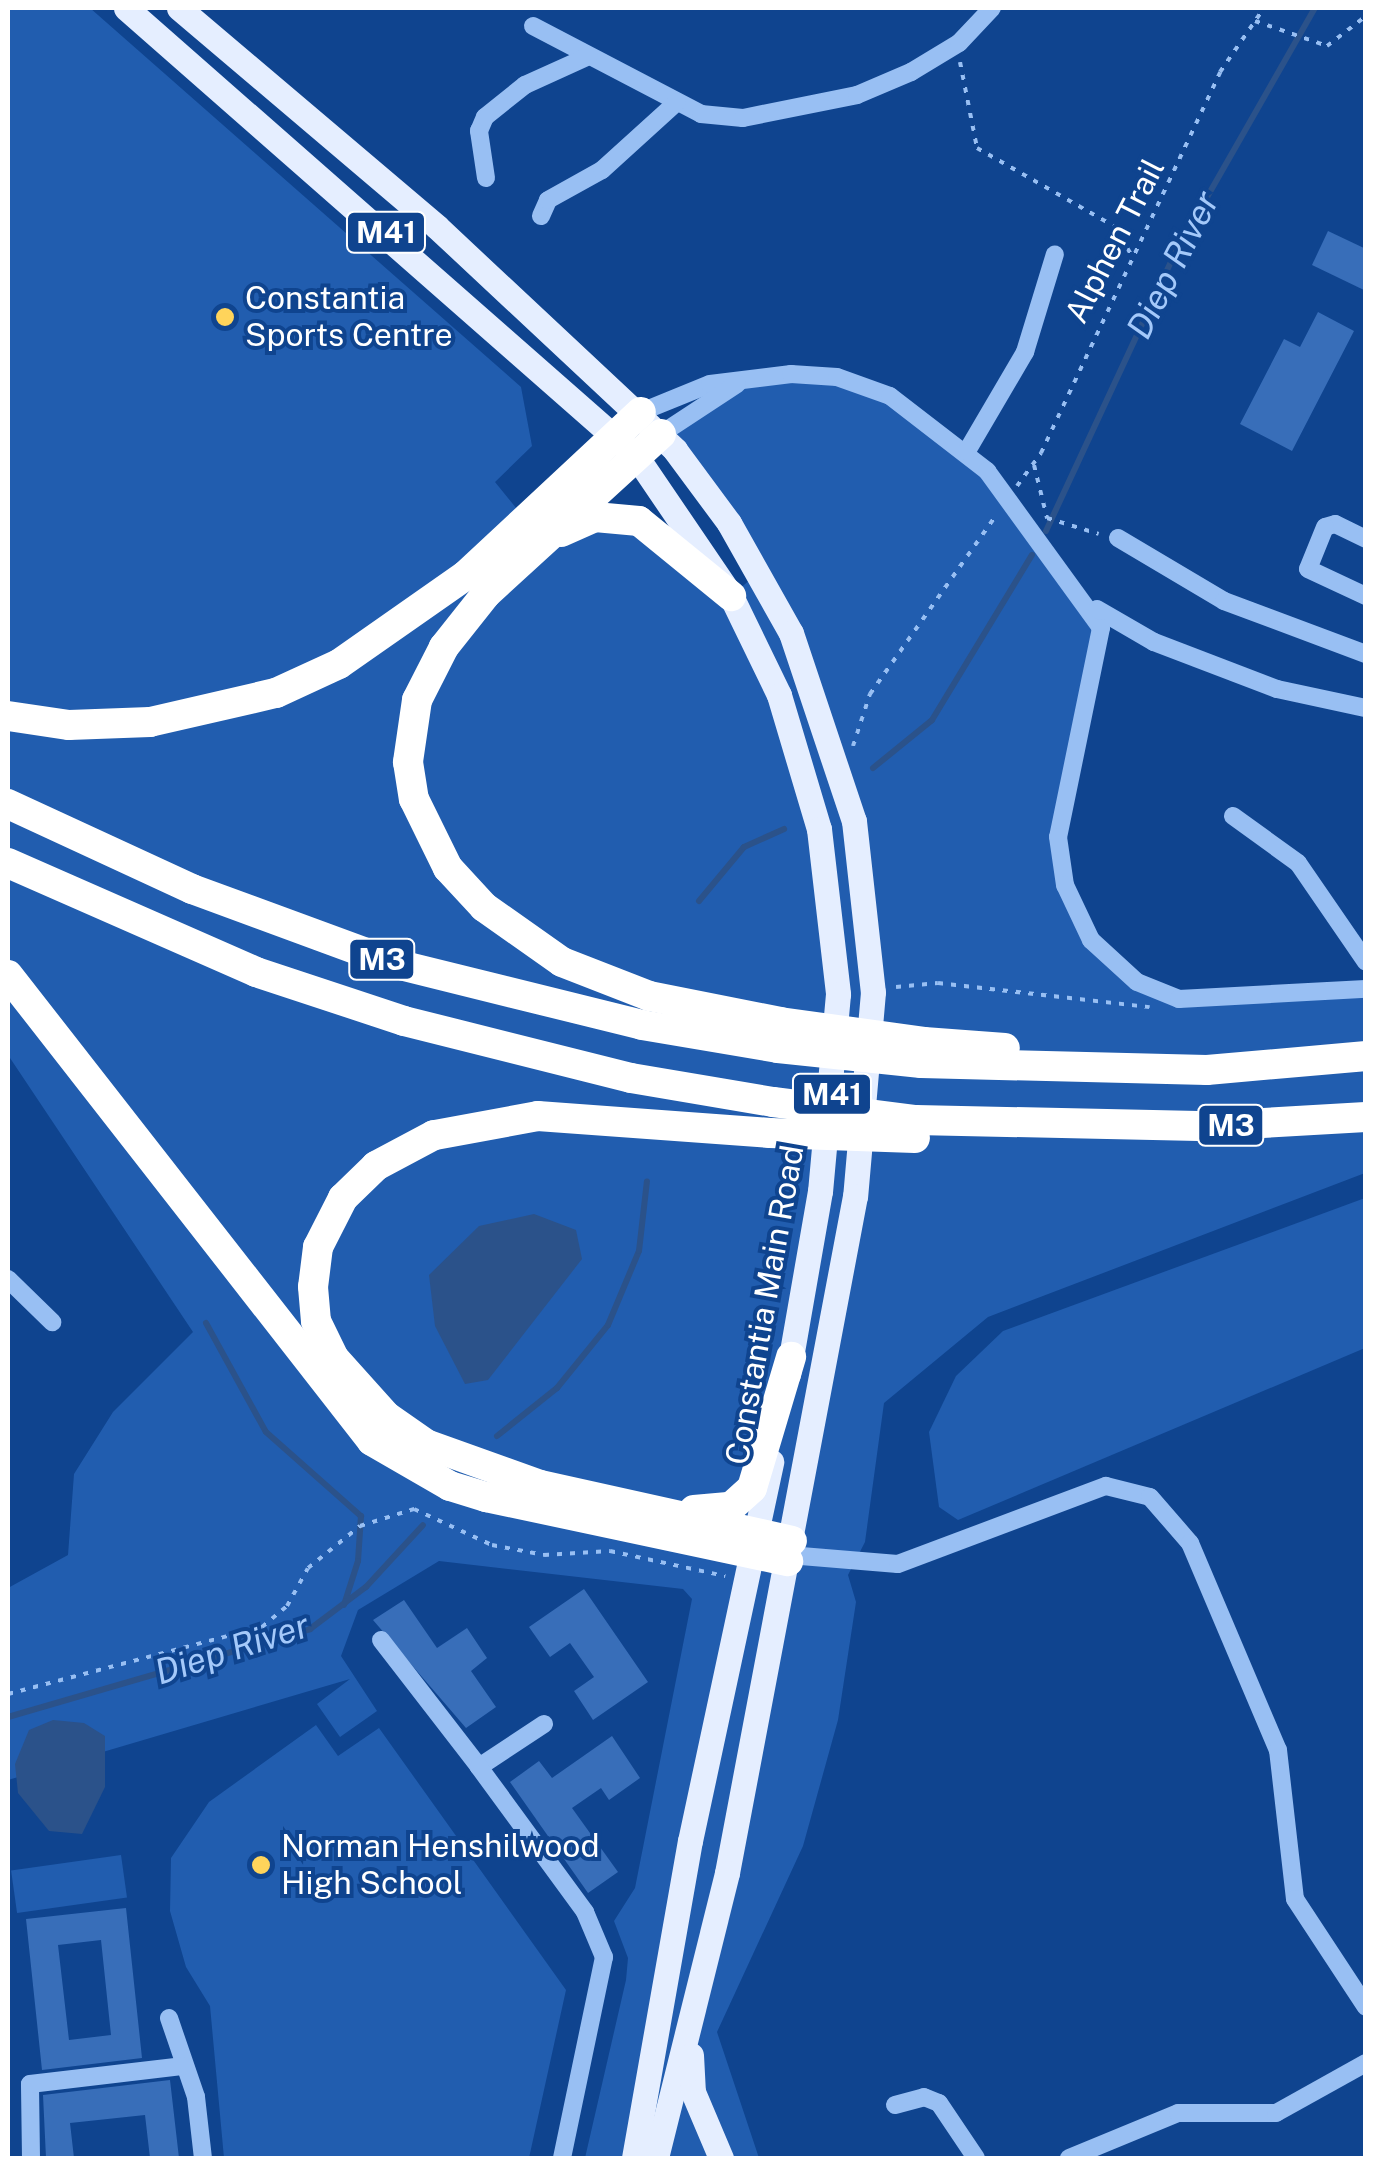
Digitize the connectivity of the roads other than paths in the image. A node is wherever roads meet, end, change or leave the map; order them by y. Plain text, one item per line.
1 (126, 8) edge
2 (179, 8) edge
3 (992, 8) edge
4 (533, 26) dead end
5 (589, 56) junction
6 (677, 102) junction
7 (486, 178) dead end
8 (541, 216) dead end
9 (1055, 254) dead end
10 (742, 381) junction
11 (651, 422) junction
12 (625, 446) junction
13 (967, 451) junction
14 (1118, 538) road end
15 (1366, 539) edge
16 (543, 542) junction
17 (731, 596) junction
18 (1366, 596) edge
19 (1109, 632) junction
20 (1366, 654) edge
21 (1366, 708) edge
22 (8, 716) edge
23 (8, 804) edge
24 (1233, 816) dead end
25 (8, 863) edge
26 (1366, 962) edge
27 (8, 975) edge
28 (1366, 989) edge
29 (779, 1035) junction
30 (1352, 1057) edge
31 (1366, 1116) edge
32 (916, 1129) junction
33 (8, 1279) edge
34 (52, 1322) dead end
35 (791, 1358) junction
36 (617, 1502) junction
37 (756, 1544) junction
38 (790, 1552) junction
39 (381, 1640) dead end
40 (544, 1724) dead end
41 (479, 1767) junction
42 (700, 1990) junction
43 (1366, 2007) edge
44 (665, 2010) junction
45 (169, 2018) dead end
46 (1366, 2063) edge
47 (184, 2066) junction
48 (672, 2096) junction
49 (895, 2106) dead end
50 (709, 2133) junction
51 (31, 2158) edge
52 (203, 2158) edge
53 (562, 2158) edge
54 (634, 2158) edge
55 (656, 2158) edge
56 (721, 2158) edge
57 (976, 2158) edge
58 (1069, 2158) edge

1 - 12 main road, Constantia Main Road / M41
2 - 11 main road, Constantia Main Road / M41
3 - 6 street
4 - 5 street
5 - 6 street
5 - 7 street
6 - 8 street
9 - 13 street
10 - 11 street
10 - 11 street
10 - 13 street
11 - 12 highway
11 - 38 main road, Constantia Main Road / M41
12 - 16 highway
12 - 17 main road, Constantia Main Road / M41
12 - 22 highway
13 - 19 street
14 - 20 street
15 - 18 street
16 - 17 highway
16 - 29 highway
17 - 35 main road, Constantia Main Road / M41
19 - 21 street
19 - 28 street
23 - 29 highway, M3
24 - 26 street
25 - 32 highway, M3, bridge
27 - 37 highway
29 - 30 highway, bridge
31 - 32 highway, M3
32 - 36 highway, bridge
33 - 34 street
35 - 36 highway
35 - 37 main road, Constantia Main Road / M41
36 - 37 highway
37 - 38 highway
37 - 44 main road, Constantia Main Road / M41
38 - 42 main road, Constantia Main Road / M41
38 - 43 street
39 - 41 street
40 - 41 street
41 - 53 street
42 - 48 main road, Constantia Main Road / M41
42 - 50 main road
44 - 48 main road
44 - 54 main road, Constantia Main Road / M41
45 - 47 street
46 - 58 street
47 - 51 street
47 - 52 street
48 - 50 main road
48 - 55 main road, Constantia Main Road / M41
49 - 57 street
50 - 56 main road

